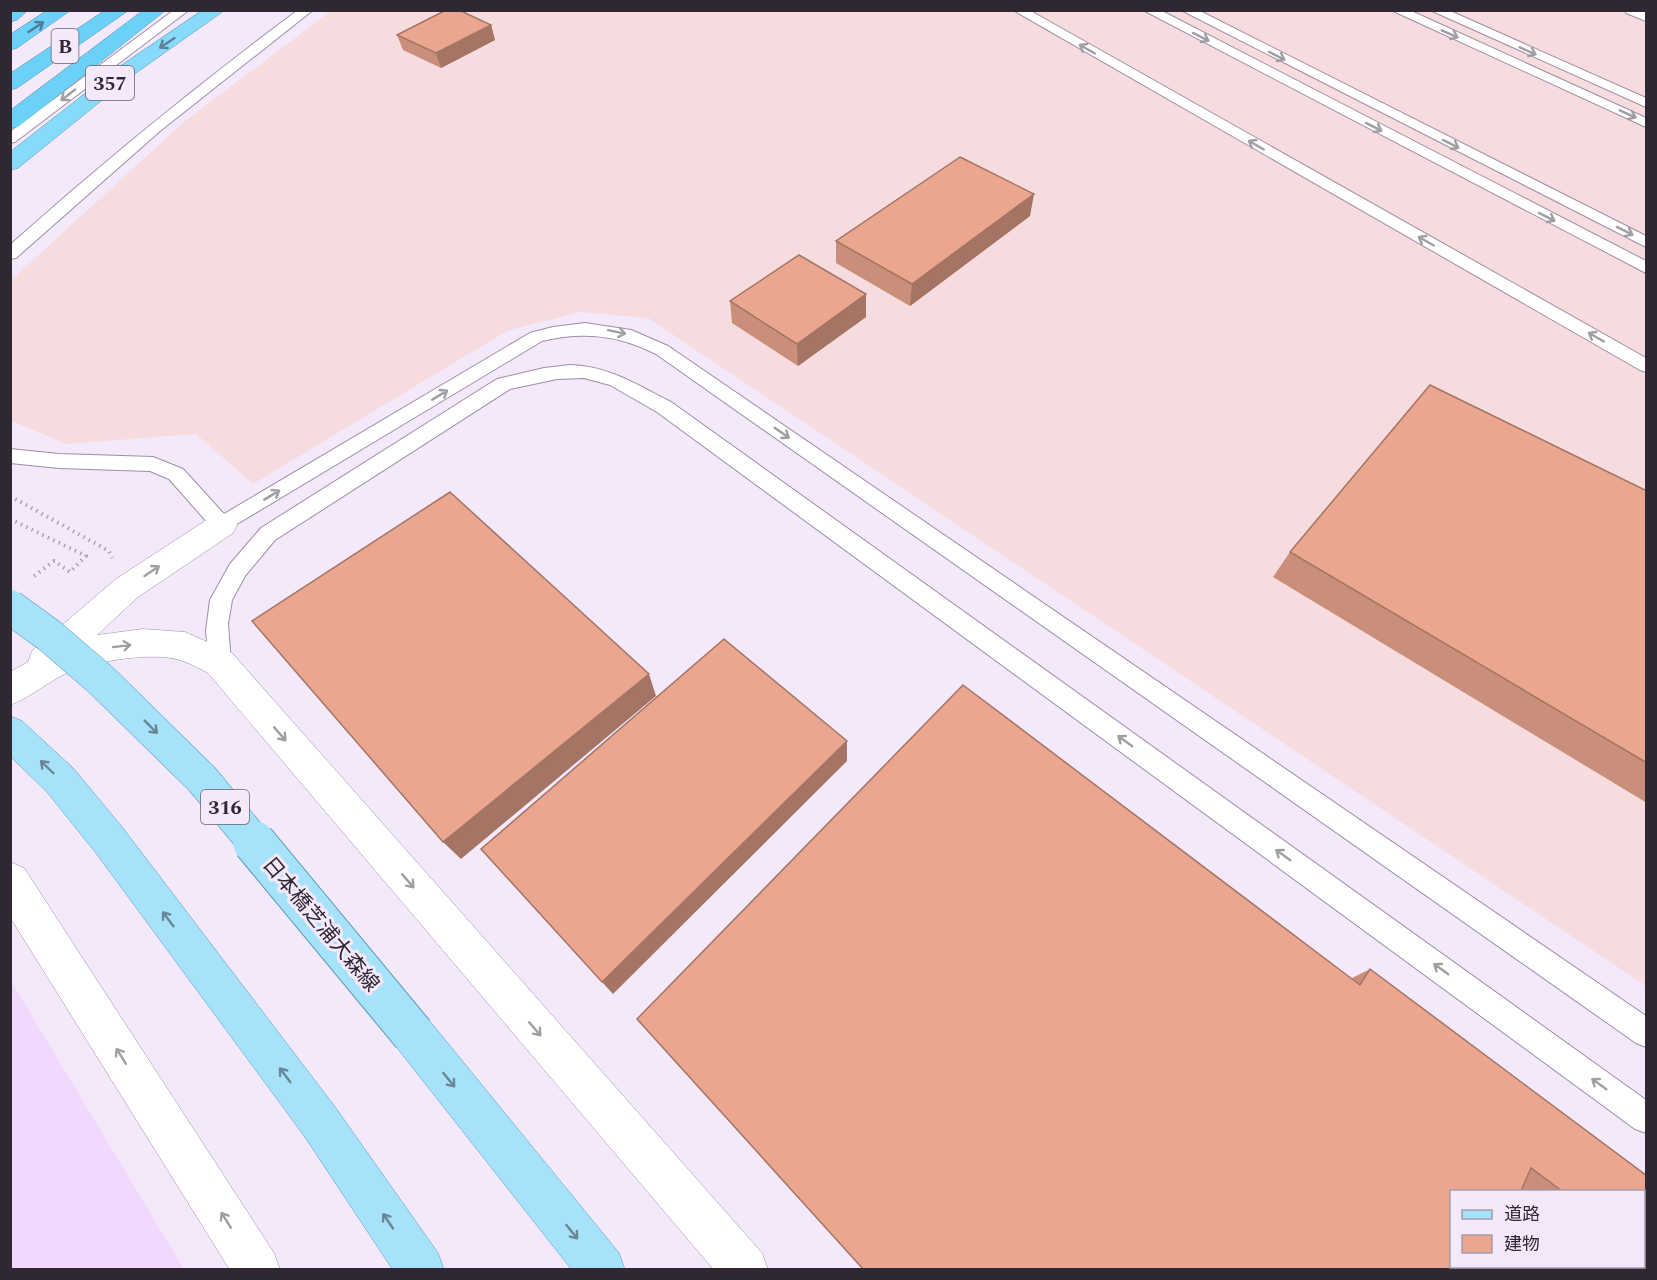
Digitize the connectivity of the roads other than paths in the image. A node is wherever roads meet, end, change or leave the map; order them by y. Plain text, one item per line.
1 (19, 10) edge
2 (62, 10) edge
3 (120, 10) edge
4 (157, 10) edge
5 (183, 10) edge
6 (216, 10) edge
7 (307, 10) edge
8 (1019, 10) edge
9 (1149, 10) edge
10 (1187, 10) edge
11 (1397, 10) edge
12 (1436, 10) edge
13 (1631, 10) edge
14 (10, 16) edge
15 (1647, 17) edge
16 (10, 44) edge
17 (10, 84) edge
18 (1647, 103) edge
19 (10, 122) edge
20 (1647, 123) edge
21 (10, 139) edge
22 (10, 163) edge
23 (1647, 242) edge
24 (10, 254) edge
25 (1647, 268) edge
26 (1647, 366) edge
27 (10, 456) edge
28 (222, 525) junction
29 (19, 594) edge
30 (220, 663) junction
31 (10, 690) edge
32 (10, 732) edge
33 (10, 881) edge
34 (1647, 1034) edge
35 (1647, 1118) edge
36 (257, 1269) edge
37 (421, 1269) edge
38 (602, 1269) edge
39 (745, 1269) edge

1 - 14 highway
16 -> 2 highway, B
3 - 17 highway, B
4 - 19 highway
5 -> 21 lane
6 -> 22 highway, 357
7 - 24 lane
26 -> 8 lane
9 -> 25 lane
10 -> 23 lane
11 -> 20 lane
12 -> 18 lane
13 - 15 lane
27 - 28 lane
31 -> 28 street
28 -> 34 lane
29 -> 38 main road, 日本橋芝浦大森線 / 316, bridge
31 -> 30 street
35 -> 30 lane
30 -> 39 street
37 -> 32 main road
36 -> 33 street

